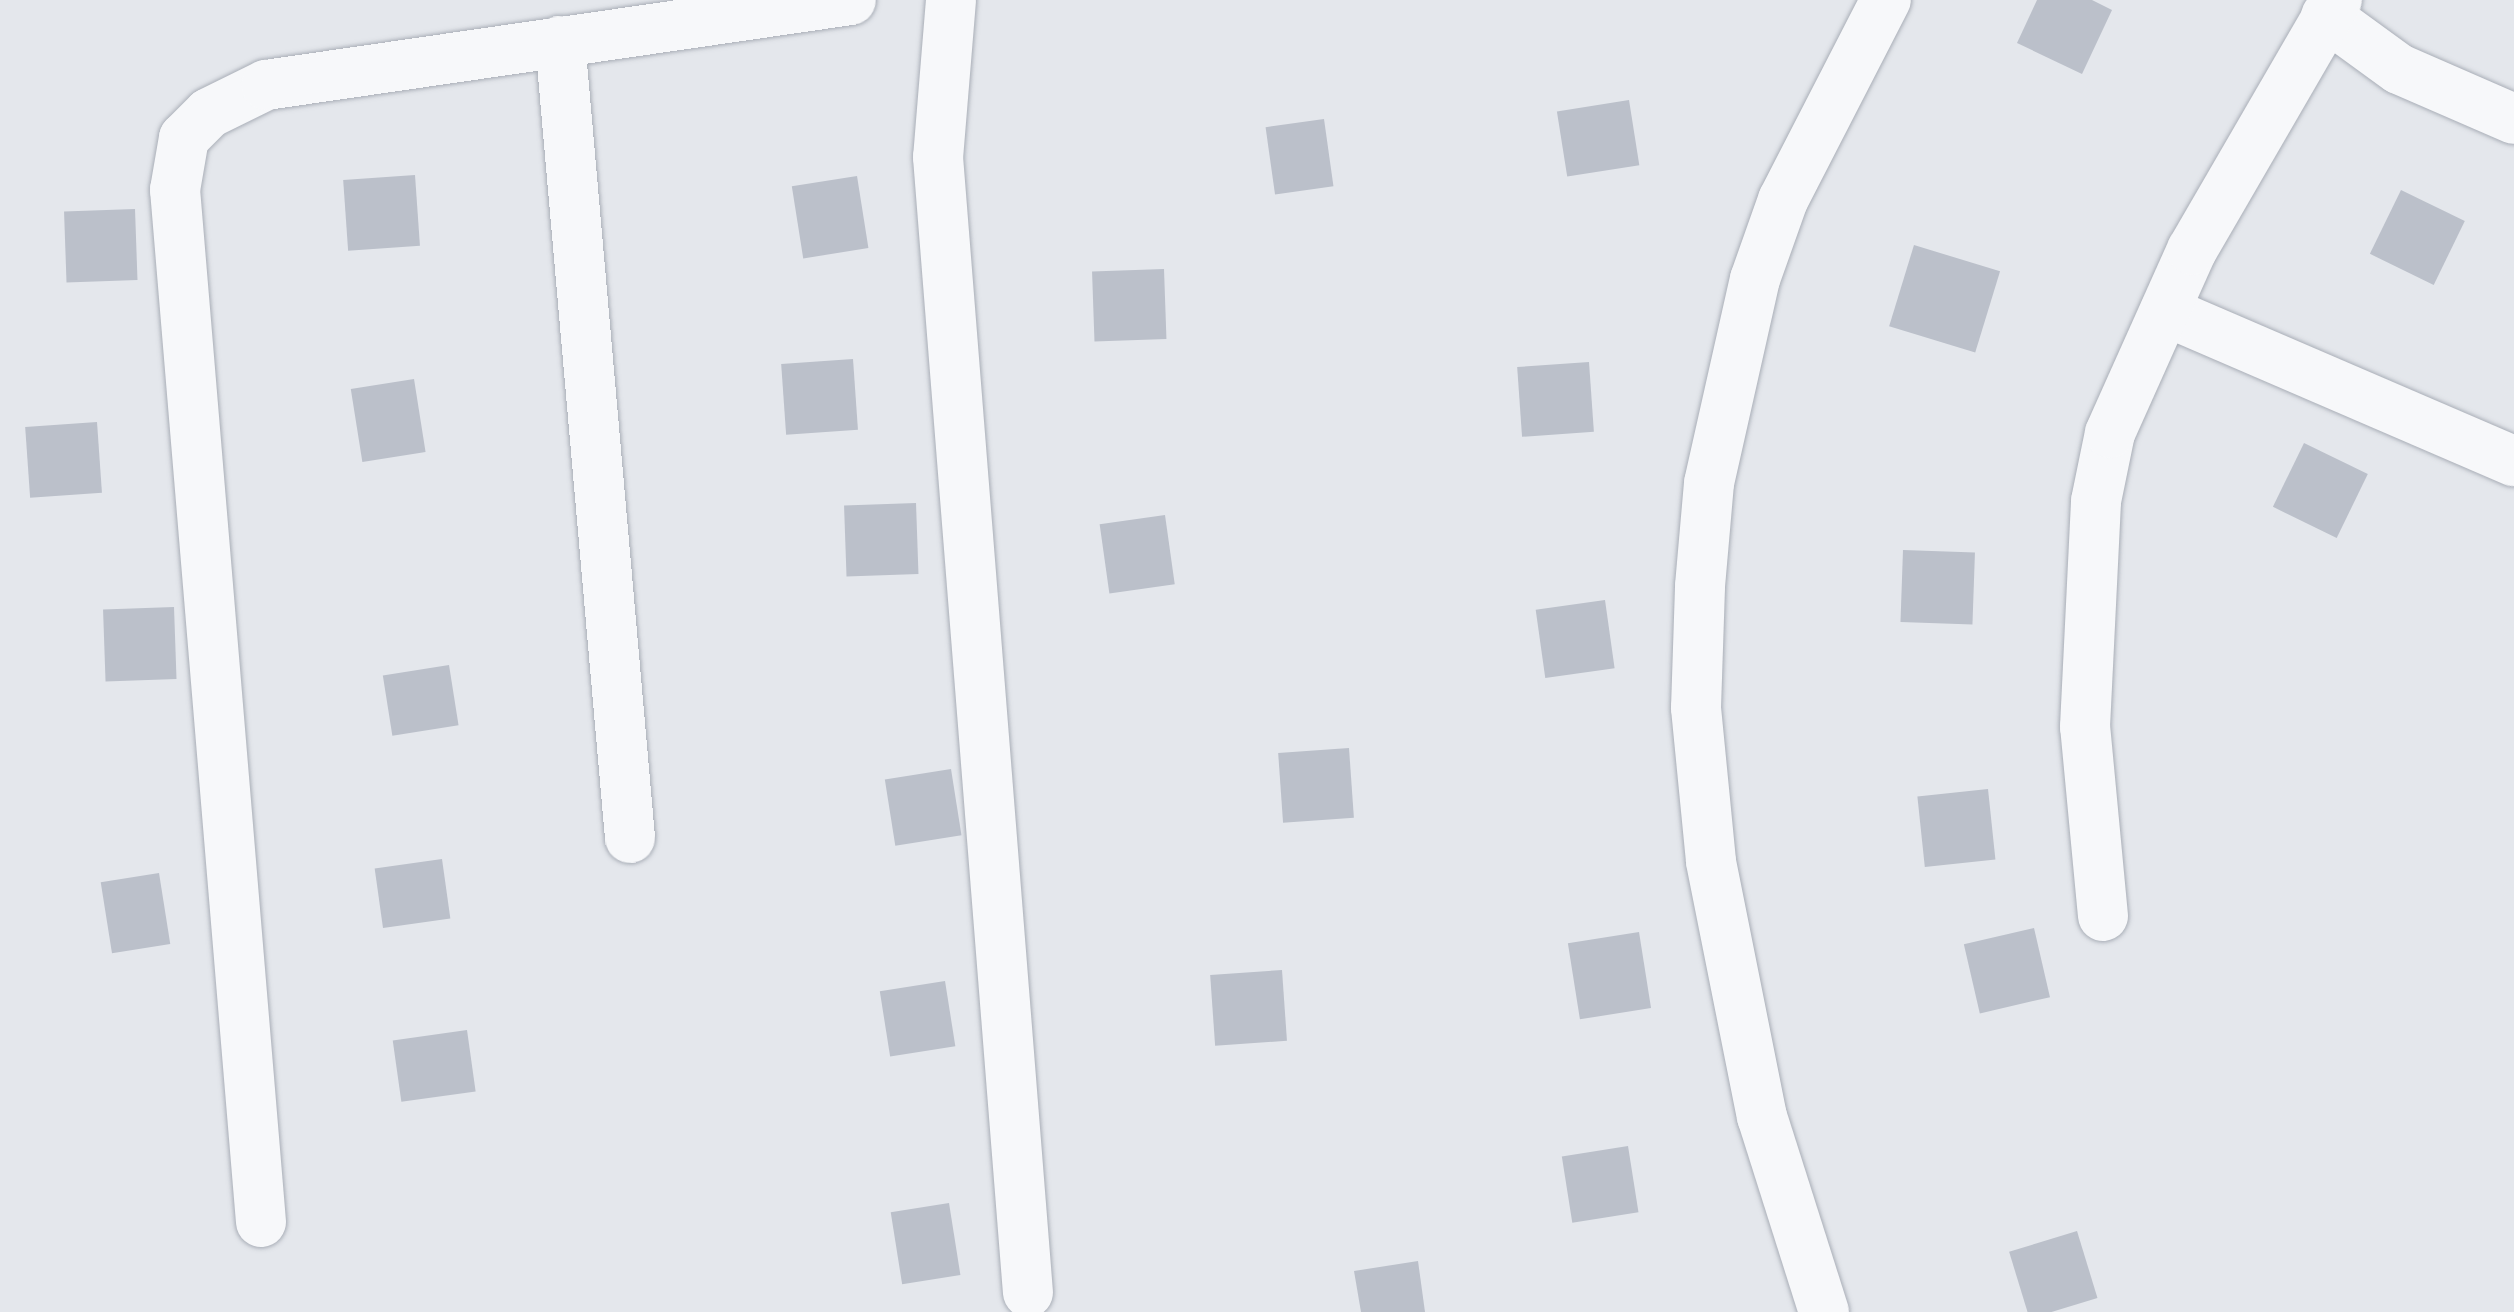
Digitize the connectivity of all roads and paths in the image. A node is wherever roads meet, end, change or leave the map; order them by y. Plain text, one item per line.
1 (851, 0) edge
2 (951, 0) edge
3 (1886, 0) edge
4 (2331, 8) edge
5 (560, 42) junction
6 (2514, 120) edge
7 (2165, 311) junction
8 (2514, 462) edge
9 (630, 838) dead end
10 (2103, 916) dead end
11 (261, 1222) dead end
12 (1028, 1292) dead end
13 (1824, 1312) edge

1 - 5 street
2 - 12 street
3 - 13 street
4 - 6 street
4 - 7 street
5 - 9 street
5 - 11 street
7 - 8 street
7 - 10 street

